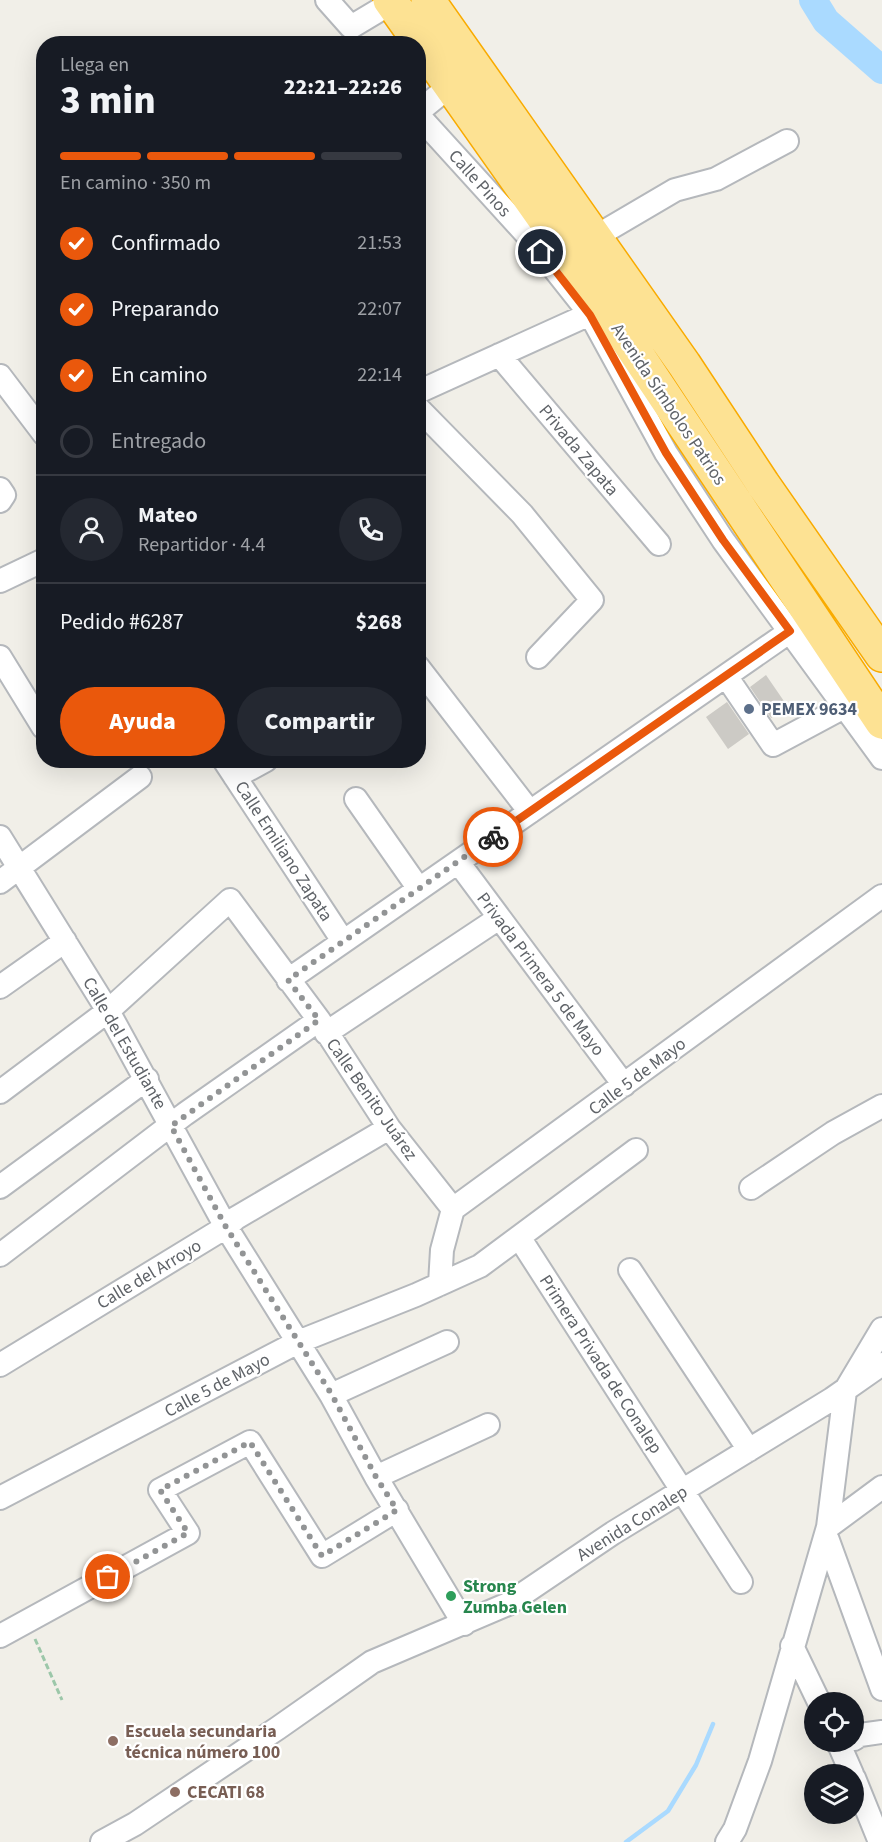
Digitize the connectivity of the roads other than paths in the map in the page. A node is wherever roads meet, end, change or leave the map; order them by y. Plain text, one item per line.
1 (327, 0) edge
2 (428, 0) edge
3 (390, 1) edge
4 (415, 36) edge
5 (426, 51) edge
6 (451, 85) junction
7 (426, 106) edge
8 (426, 122) edge
9 (787, 141) dead end
10 (595, 237) junction
11 (598, 310) junction
12 (499, 355) junction
13 (0, 376) edge
14 (426, 388) edge
15 (426, 416) edge
16 (36, 423) edge
17 (0, 489) edge
18 (0, 501) edge
19 (659, 544) dead end
20 (36, 564) edge
21 (0, 581) edge
22 (800, 624) junction
23 (882, 655) edge
24 (0, 657) edge
25 (538, 657) dead end
26 (726, 676) junction
27 (426, 677) edge
28 (854, 702) junction
29 (36, 716) edge
30 (882, 722) edge
31 (882, 759) edge
32 (229, 769) edge
33 (140, 777) dead end
34 (356, 799) dead end
35 (530, 812) junction
36 (0, 837) edge
37 (458, 862) junction
38 (20, 869) junction
39 (0, 882) edge
40 (419, 889) junction
41 (882, 896) edge
42 (499, 918) junction
43 (65, 941) junction
44 (343, 942) junction
45 (288, 980) junction
46 (0, 987) edge
47 (108, 1011) junction
48 (322, 1027) junction
49 (147, 1080) junction
50 (624, 1085) junction
51 (0, 1092) edge
52 (882, 1106) edge
53 (171, 1126) junction
54 (389, 1128) junction
55 (636, 1150) dead end
56 (0, 1187) edge
57 (751, 1188) dead end
58 (453, 1209) junction
59 (226, 1227) junction
60 (519, 1237) junction
61 (0, 1255) edge
62 (630, 1270) dead end
63 (440, 1284) junction
64 (882, 1329) edge
65 (298, 1342) junction
66 (447, 1342) dead end
67 (882, 1364) edge
68 (0, 1365) edge
69 (845, 1391) junction
70 (332, 1395) junction
71 (488, 1425) dead end
72 (749, 1449) junction
73 (376, 1477) junction
74 (882, 1487) edge
75 (682, 1491) junction
76 (0, 1498) edge
77 (397, 1510) junction
78 (827, 1531) junction
79 (741, 1582) dead end
80 (464, 1624) junction
81 (0, 1636) edge
82 (792, 1646) junction
83 (882, 1689) edge
84 (814, 1692) edge
85 (882, 1732) edge
86 (864, 1734) edge
87 (864, 1803) edge
88 (102, 1842) edge
89 (726, 1842) edge
90 (880, 1842) edge

1 - 3 street
2 - 10 highway, Avenida Símbolos Patrios
3 - 4 highway, Avenida Símbolos Patrios
5 - 6 highway, Avenida Símbolos Patrios
6 - 7 street, Calle Pinos
6 - 11 highway, Avenida Símbolos Patrios
8 - 11 street, Calle Pinos
9 - 10 street
10 - 23 highway, Avenida Símbolos Patrios
11 - 12 street
11 - 22 highway, Avenida Símbolos Patrios
12 - 14 street
12 - 19 street, Privada Zapata
13 - 16 street
15 - 25 street
17 - 18 street
20 - 21 street
22 - 26 street
22 - 28 highway, Avenida Símbolos Patrios
24 - 29 street
26 - 28 street
26 - 35 street
27 - 35 street
28 - 30 highway, Avenida Símbolos Patrios
28 - 31 street
32 - 44 street, Calle Emiliano Zapata
33 - 38 street
34 - 40 street
35 - 37 street
36 - 38 street, Calle del Estudiante
37 - 40 street
37 - 42 street, Privada Primera 5 de Mayo
38 - 39 street
38 - 43 street, Calle del Estudiante
40 - 44 street
41 - 50 street, Calle 5 de Mayo
42 - 48 street
42 - 50 street, Privada Primera 5 de Mayo
43 - 46 street
43 - 47 street, Calle del Estudiante
44 - 45 street
45 - 47 street, Calle Benito Juárez
45 - 48 street, Calle Benito Juárez
47 - 49 street, Calle del Estudiante
47 - 51 street
48 - 53 street
48 - 54 street, Calle Benito Juárez
49 - 53 street, Calle del Estudiante
49 - 56 street
50 - 58 street, Calle 5 de Mayo
52 - 57 street
53 - 59 street, Calle del Estudiante
53 - 61 street
54 - 58 street, Calle Benito Juárez
54 - 59 street, Calle del Arroyo
55 - 60 street, Calle 5 de Mayo
58 - 63 street
59 - 65 street, Calle del Estudiante
59 - 68 street, Calle del Arroyo
60 - 63 street, Calle 5 de Mayo
60 - 75 street, Primera Privada de Conalep
62 - 72 street
63 - 65 street, Calle 5 de Mayo
64 - 69 street
65 - 70 street, Calle del Estudiante
65 - 76 street, Calle 5 de Mayo
66 - 70 street
67 - 69 street, Avenida Conalep
69 - 72 street, Avenida Conalep
69 - 78 street
70 - 73 street, Calle del Estudiante
71 - 73 street
72 - 75 street, Avenida Conalep
73 - 77 street, Calle del Estudiante
74 - 78 street
75 - 79 street, Primera Privada de Conalep
75 - 80 street, Avenida Conalep
77 - 80 street, Calle del Estudiante
77 - 81 street
78 - 82 street
78 - 83 street
80 - 88 street, Avenida Conalep
82 - 84 street
82 - 89 street
85 - 86 street
87 - 90 street

